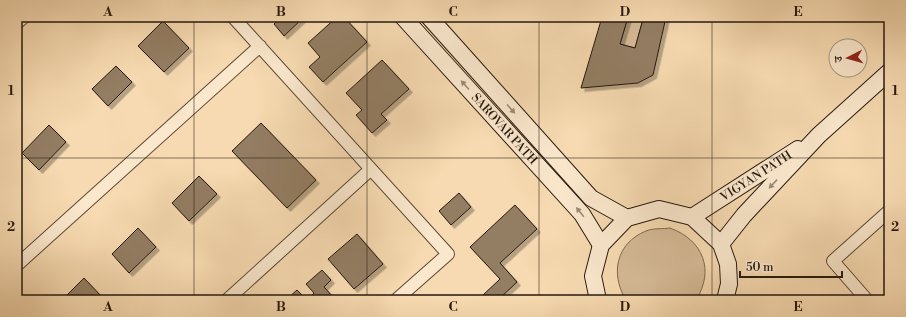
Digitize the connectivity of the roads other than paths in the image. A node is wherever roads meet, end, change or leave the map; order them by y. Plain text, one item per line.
1 (24, 17) edge
2 (233, 17) edge
3 (403, 17) edge
4 (429, 17) edge
5 (17, 23) edge
6 (260, 46) junction
7 (889, 72) edge
8 (819, 135) junction
9 (371, 169) junction
10 (889, 211) edge
11 (692, 217) junction
12 (627, 218) junction
13 (721, 244) junction
14 (601, 245) junction
15 (17, 265) edge
16 (227, 300) edge
17 (396, 300) edge
18 (598, 300) edge
19 (725, 300) edge
20 (868, 300) edge

1 - 5 street
2 - 6 street
14 -> 3 main road, SAROVAR PATH
4 -> 12 main road, SAROVAR PATH
6 - 9 street
6 - 15 street
7 - 8 main road, VIGYAN PATH
8 - 11 main road, VIGYAN PATH
8 -> 13 main road, VIGYAN PATH
9 - 16 street
9 - 17 street
10 - 20 street
11 - 12 main road
11 - 13 main road
12 - 14 main road
13 - 19 main road
14 - 18 main road

